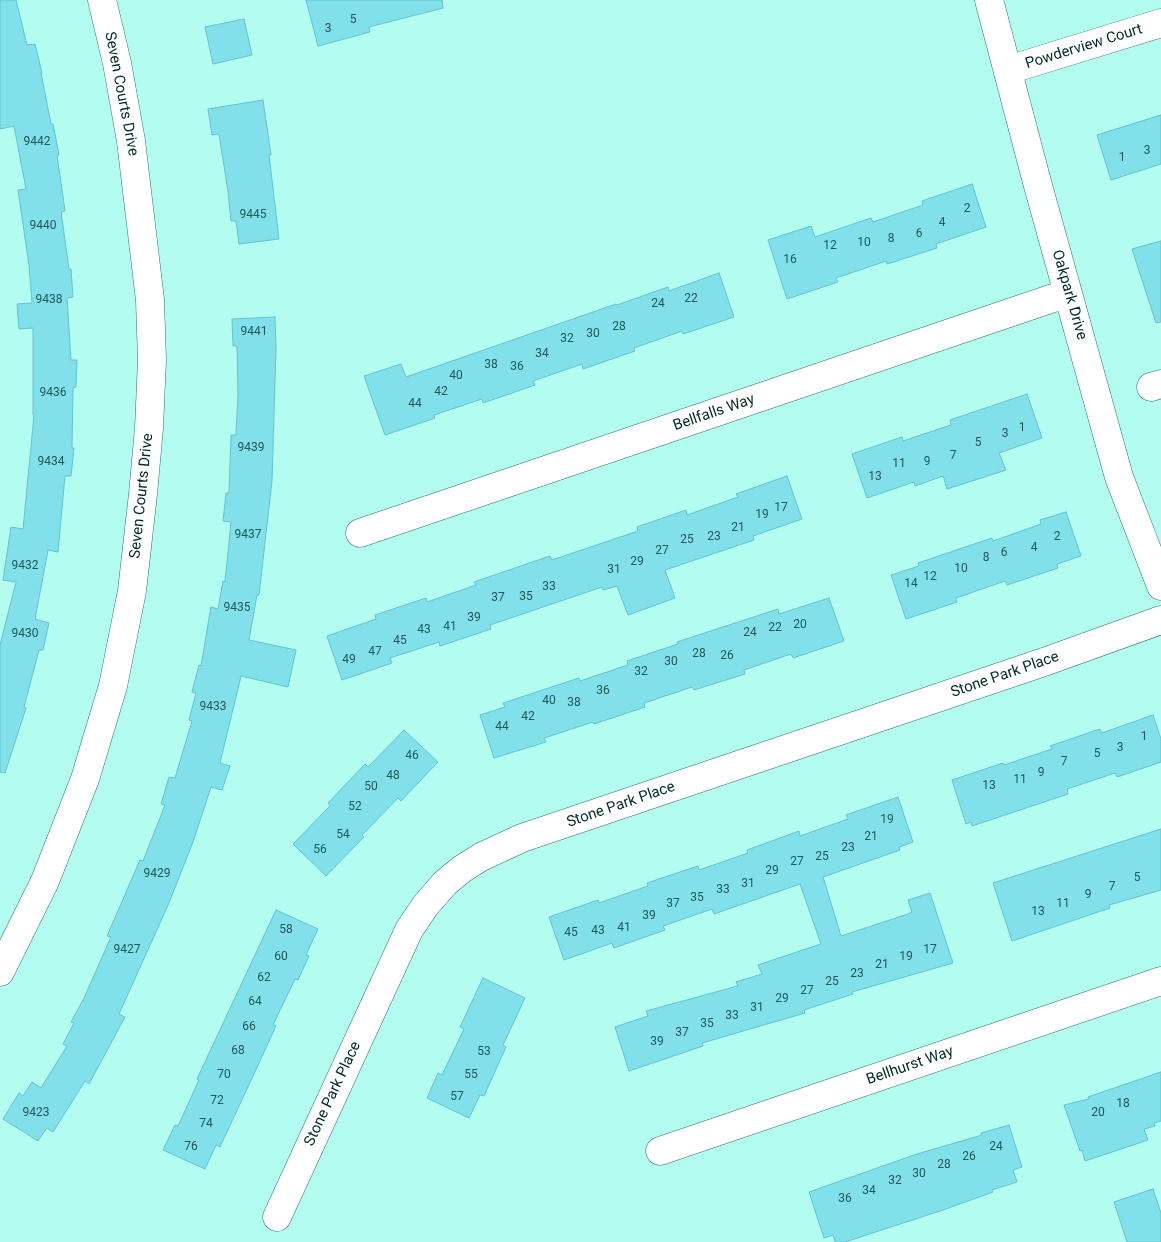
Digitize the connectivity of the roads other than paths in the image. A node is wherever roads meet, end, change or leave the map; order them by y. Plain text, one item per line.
1 (102, 0) edge
2 (989, 0) edge
3 (1161, 23) edge
4 (1008, 70) junction
5 (1068, 293) junction
6 (360, 533) dead end
7 (1161, 586) edge
8 (1161, 620) edge
9 (0, 972) edge
10 (1161, 982) edge
11 (660, 1151) dead end
12 (277, 1217) dead end

1 - 9 street, Seven Courts Drive
2 - 4 street, Oakpark Drive
3 - 4 street, Powderview Court
4 - 5 street, Oakpark Drive
5 - 6 street, Bellfalls Way
5 - 7 street, Oakpark Drive
8 - 12 street, Stone Park Place
10 - 11 street, Bellhurst Way

